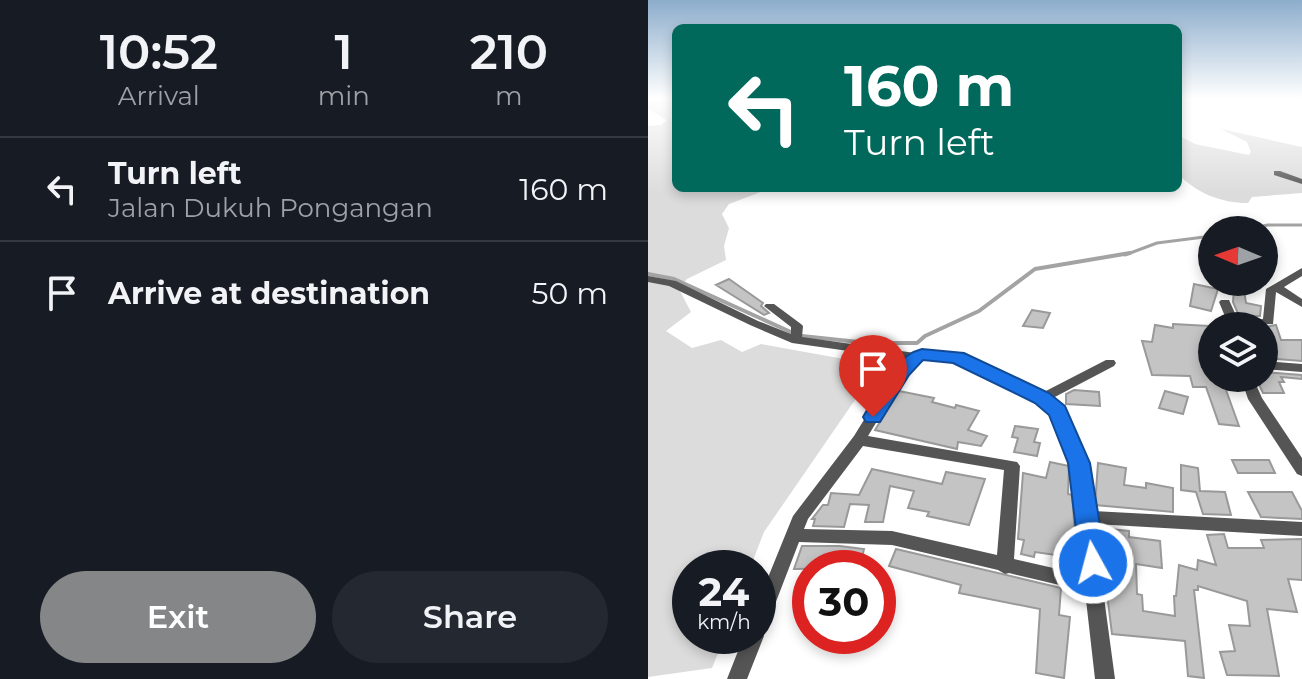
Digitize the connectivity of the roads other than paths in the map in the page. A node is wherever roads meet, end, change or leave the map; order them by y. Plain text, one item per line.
1 (1277, 173) dead end
2 (1302, 182) edge
3 (1300, 276) edge
4 (648, 279) edge
5 (1278, 286) edge
6 (1278, 288) edge
7 (1225, 302) dead end
8 (1302, 304) edge
9 (770, 306) dead end
10 (1229, 312) edge
11 (796, 340) junction
12 (915, 357) junction
13 (1110, 363) dead end
14 (1278, 366) edge
15 (1302, 368) edge
16 (1252, 392) edge
17 (1042, 398) junction
18 (859, 440) junction
19 (1302, 470) edge
20 (1088, 517) junction
21 (1302, 529) edge
22 (793, 535) junction
23 (1005, 567) junction
24 (776, 579) edge
25 (1096, 586) junction
26 (747, 654) edge
27 (737, 679) edge
28 (1105, 679) edge

1 - 2 street
3 - 5 street
4 - 11 street
6 - 8 street
7 - 10 street
9 - 11 street
11 - 12 street
12 - 17 street
12 - 18 street
13 - 17 street
14 - 15 street
16 - 19 street
17 - 20 street
18 - 22 street
18 - 23 street
20 - 21 street
20 - 25 street
22 - 23 street
22 - 24 street
23 - 25 street
25 - 28 street
26 - 27 street

